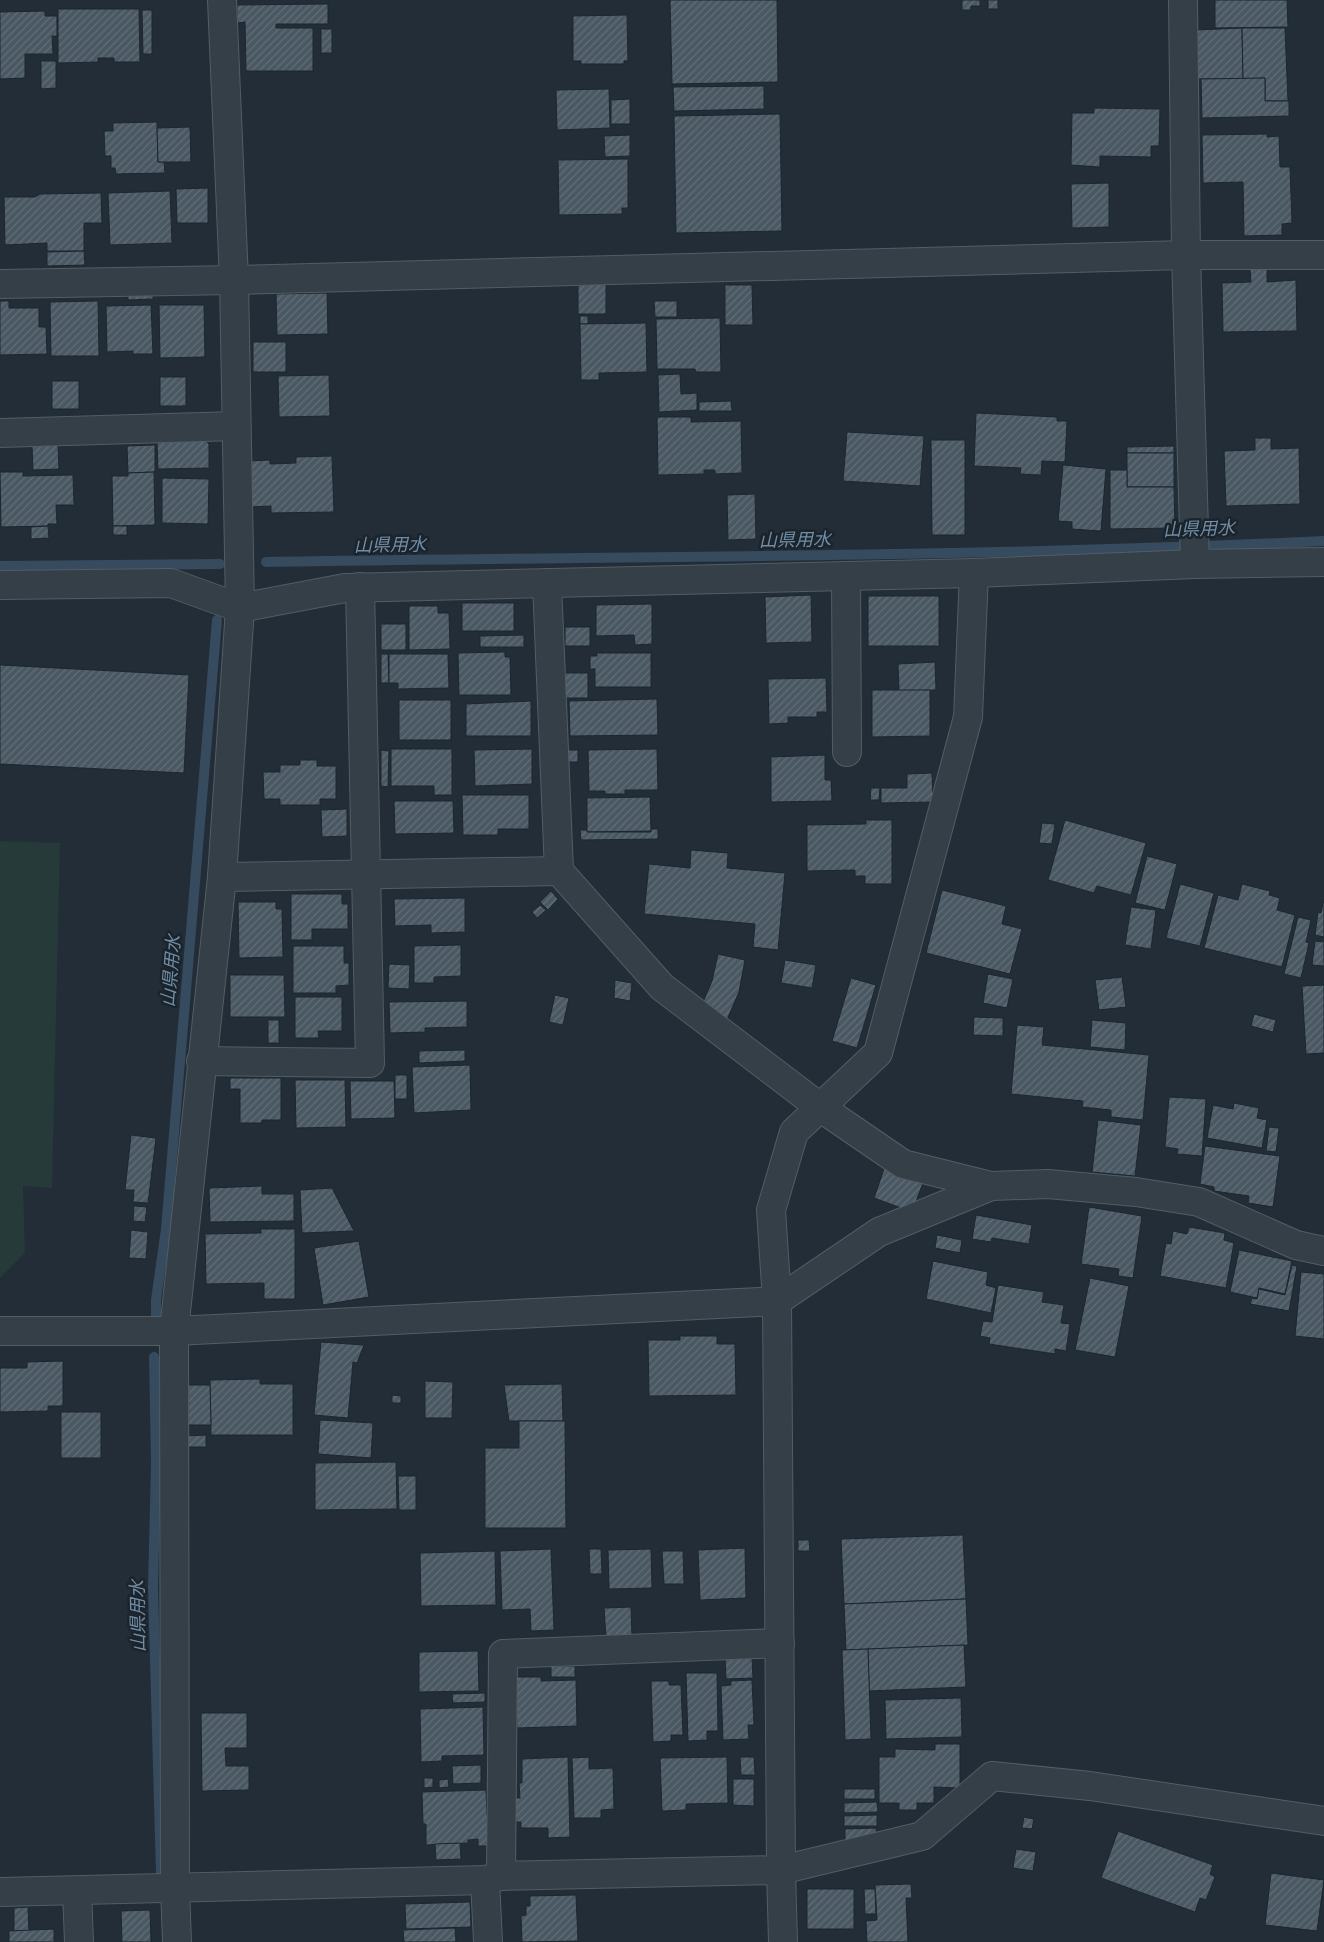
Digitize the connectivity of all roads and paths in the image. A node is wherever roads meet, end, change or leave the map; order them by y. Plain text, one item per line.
1 (222, 0) edge
2 (1183, 0) edge
3 (1186, 255) junction
4 (1324, 255) edge
5 (234, 280) junction
6 (0, 284) edge
7 (236, 426) junction
8 (0, 433) edge
9 (1195, 551) junction
10 (1324, 562) edge
11 (974, 573) junction
12 (846, 576) junction
13 (547, 583) junction
14 (0, 585) edge
15 (360, 587) junction
16 (240, 608) junction
17 (847, 752) dead end
18 (559, 871) junction
19 (366, 874) junction
20 (222, 877) junction
21 (201, 1061) junction
22 (821, 1108) junction
23 (991, 1186) junction
24 (1324, 1251) edge
25 (777, 1301) junction
26 (174, 1331) junction
27 (0, 1332) edge
28 (780, 1643) junction
29 (1324, 1821) edge
30 (781, 1870) junction
31 (493, 1878) junction
32 (175, 1888) junction
33 (77, 1891) junction
34 (0, 1892) edge
35 (78, 1942) edge
36 (177, 1942) edge
37 (488, 1942) edge
38 (783, 1942) edge

1 - 5 street
2 - 3 street
3 - 4 street
3 - 5 street
3 - 9 street
5 - 6 street
5 - 7 street
7 - 8 street
7 - 16 street
9 - 10 street
9 - 11 street
11 - 12 street
11 - 22 street
12 - 13 street
12 - 17 street
13 - 15 street
13 - 18 street
14 - 16 street
15 - 16 street
15 - 19 street
16 - 20 street
18 - 19 street
18 - 22 street
19 - 20 street
19 - 21 street
20 - 21 street
21 - 26 street
22 - 23 street
22 - 25 street
23 - 24 street
23 - 25 street
25 - 26 street
25 - 28 street
26 - 27 street
26 - 32 street
28 - 30 street
28 - 31 street
29 - 30 street
30 - 31 street
30 - 38 street
31 - 32 street
31 - 37 street
32 - 33 street
32 - 36 street
33 - 34 street
33 - 35 street

